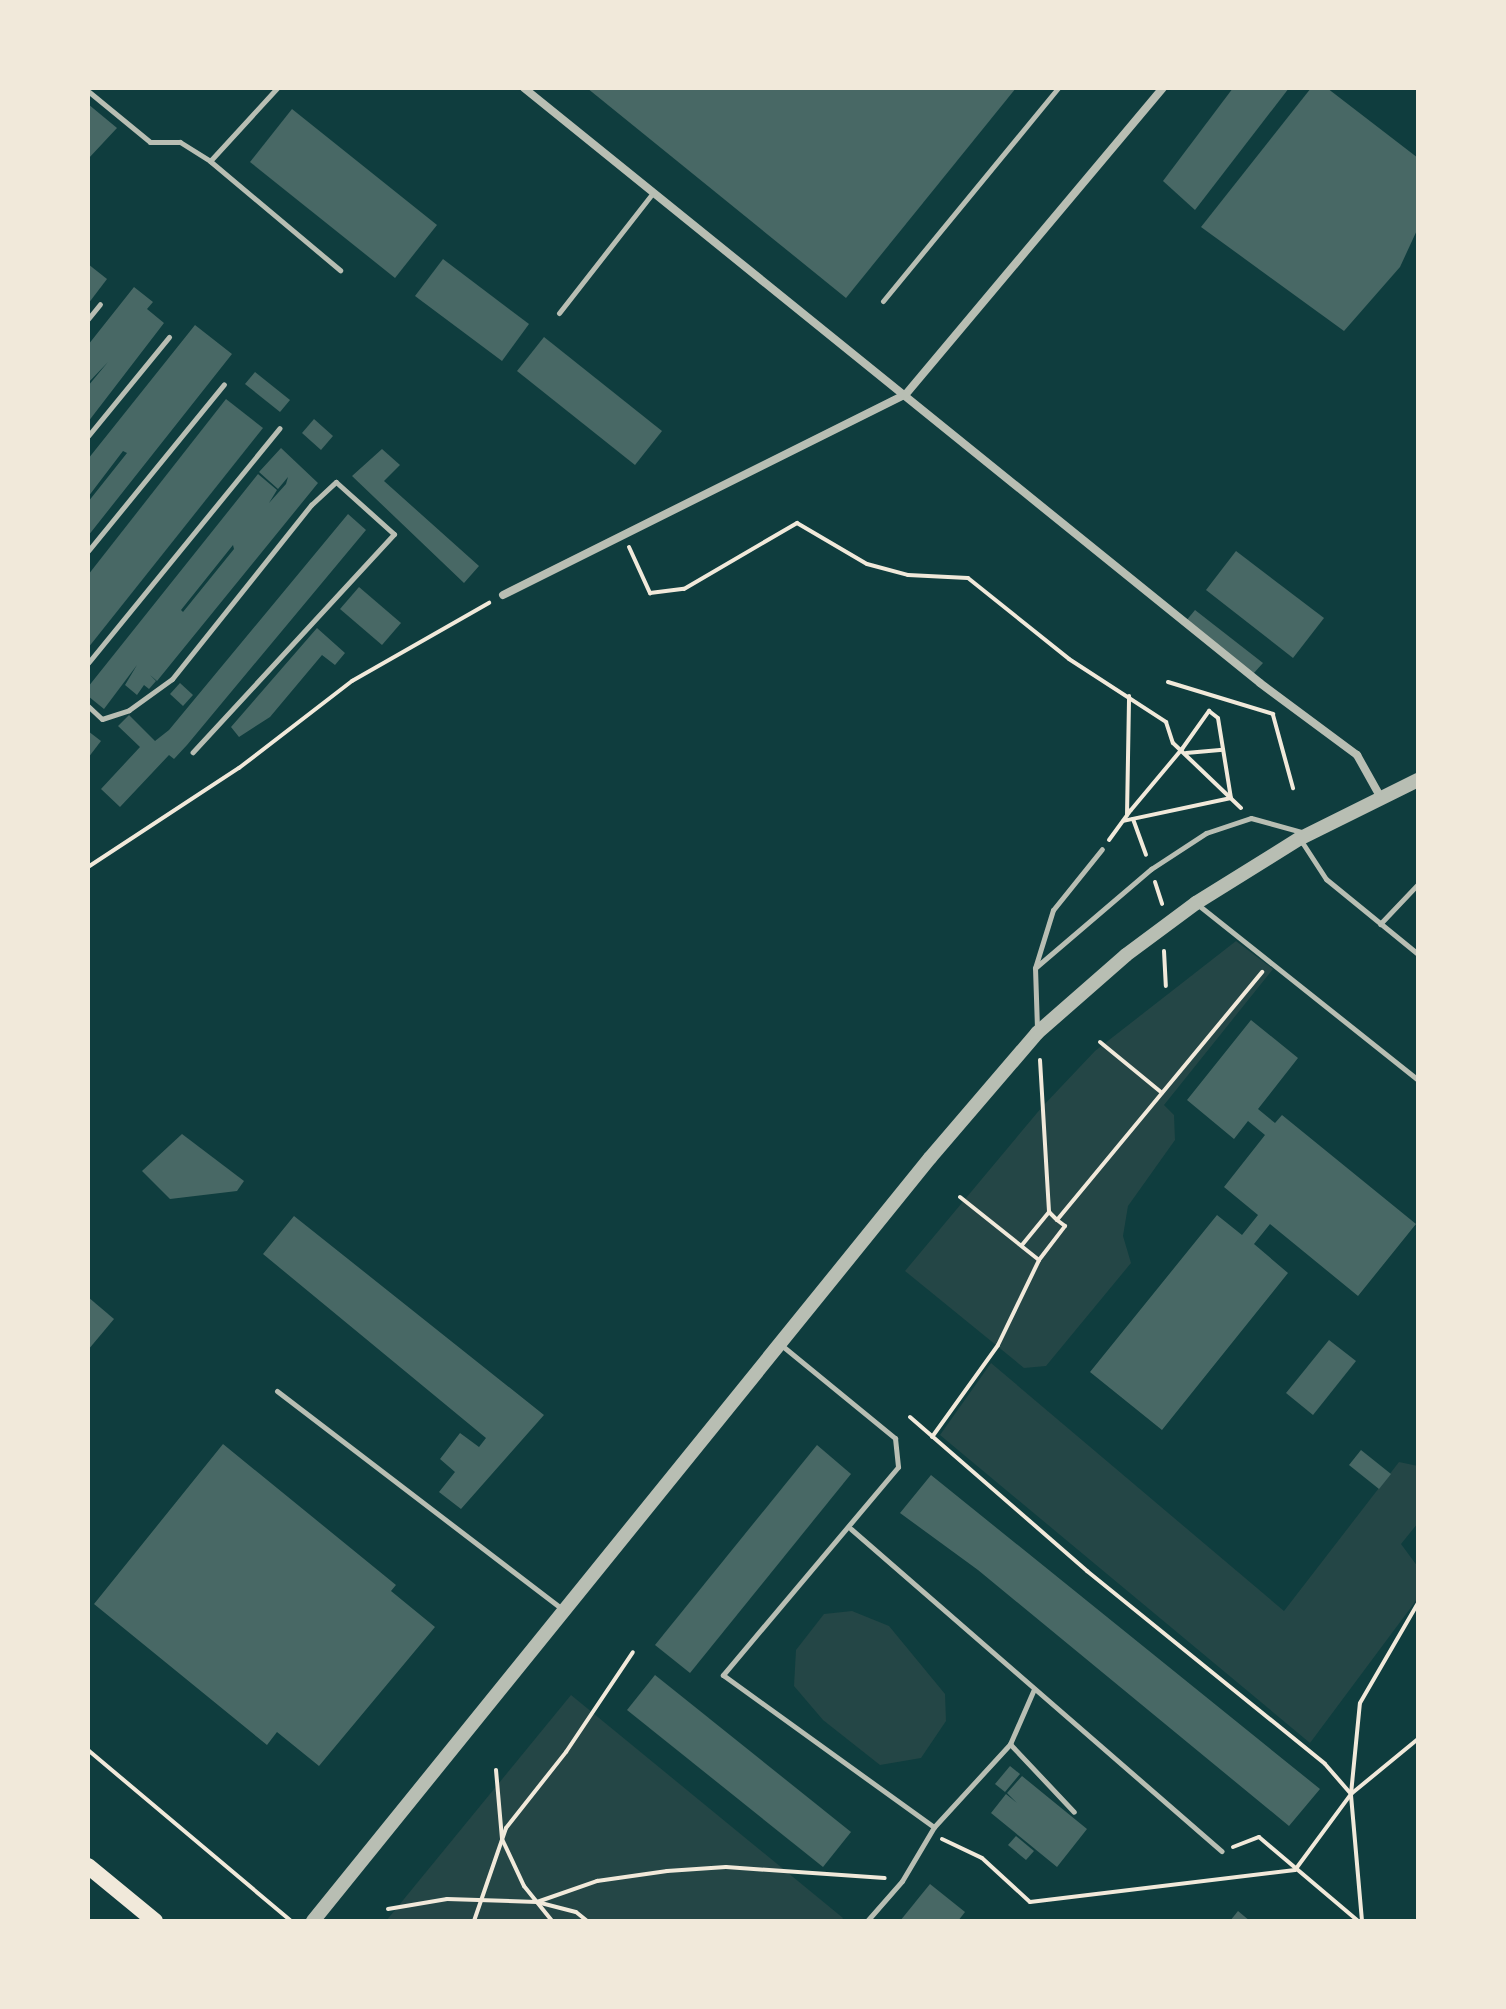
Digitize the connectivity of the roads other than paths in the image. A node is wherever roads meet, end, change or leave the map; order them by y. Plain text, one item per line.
1 (524, 88) edge
2 (1058, 88) edge
3 (1163, 88) edge
4 (274, 89) edge
5 (88, 91) edge
6 (210, 161) junction
7 (652, 194) junction
8 (340, 270) dead end
9 (883, 301) dead end
10 (100, 304) dead end
11 (559, 313) dead end
12 (88, 319) edge
13 (169, 337) dead end
14 (224, 384) dead end
15 (906, 394) junction
16 (280, 428) dead end
17 (88, 436) edge
18 (88, 551) edge
19 (503, 595) road end
20 (88, 663) edge
21 (88, 706) edge
22 (193, 752) dead end
23 (1418, 780) edge
24 (1381, 798) junction
25 (1304, 836) junction
26 (1102, 849) road end
27 (1418, 884) edge
28 (1196, 903) junction
29 (1380, 924) junction
30 (1418, 954) edge
31 (1035, 968) junction
32 (1037, 1033) junction
33 (1418, 1080) edge
34 (779, 1343) junction
35 (277, 1391) dead end
36 (851, 1529) junction
37 (564, 1610) junction
38 (1034, 1689) junction
39 (1010, 1744) junction
40 (1074, 1812) dead end
41 (934, 1827) junction
42 (1222, 1851) road end
43 (88, 1866) edge
44 (155, 1921) edge
45 (313, 1921) edge
46 (867, 1921) edge

1 - 7 street
2 - 9 lane
3 - 15 street
4 - 6 lane
5 - 6 lane
6 - 8 lane
7 - 11 lane
7 - 15 street
10 - 12 lane
13 - 17 lane
14 - 18 lane
15 - 19 street
15 - 24 street
16 - 20 lane
21 - 22 lane
23 - 24 street
24 - 25 street
25 - 28 street
25 - 29 lane
25 - 31 lane
26 - 31 lane
27 - 29 lane
28 - 32 street
28 - 33 lane
29 - 30 lane
31 - 32 lane
32 - 34 street
34 - 36 lane
34 - 37 street
35 - 37 lane
36 - 38 lane
36 - 41 lane
37 - 45 street
38 - 39 lane
38 - 42 lane
39 - 40 lane
39 - 41 lane
41 - 46 lane
43 - 44 main road

